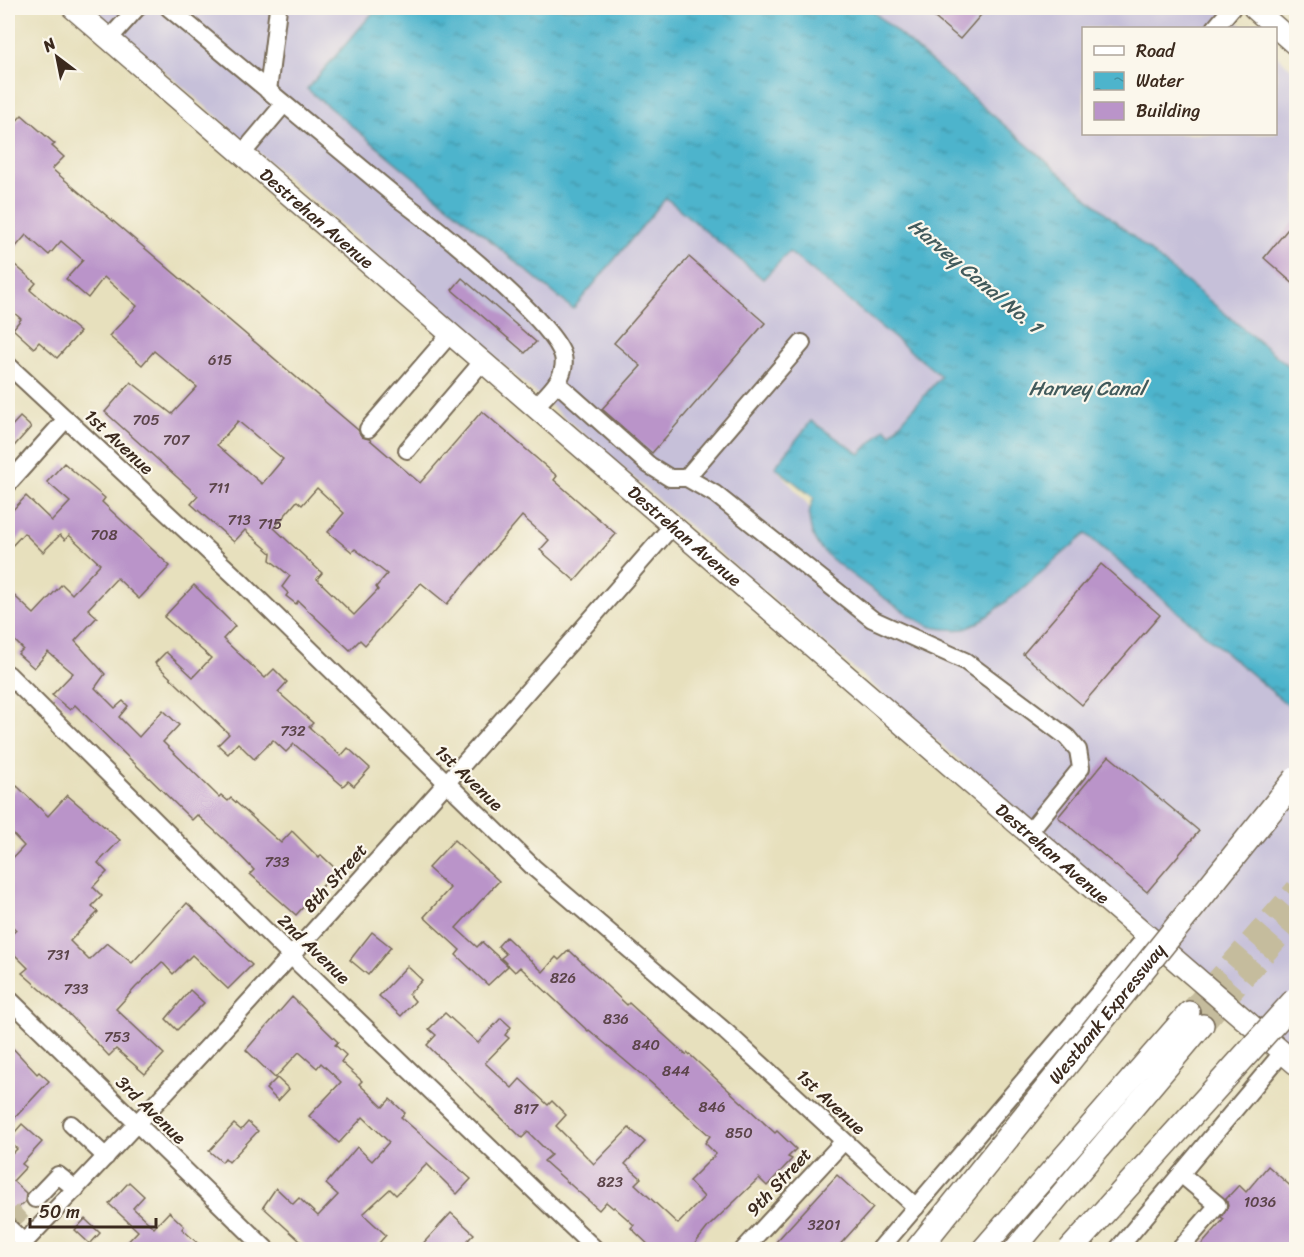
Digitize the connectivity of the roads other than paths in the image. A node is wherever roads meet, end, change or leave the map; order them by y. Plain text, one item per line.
1 (73, 8) edge
2 (137, 8) edge
3 (169, 8) edge
4 (278, 8) edge
5 (1232, 8) edge
6 (1254, 8) edge
7 (1216, 27) edge
8 (1276, 27) edge
9 (1277, 28) edge
10 (109, 39) junction
11 (1296, 45) edge
12 (268, 91) junction
13 (284, 104) junction
14 (242, 154) junction
15 (451, 333) junction
16 (802, 343) dead end
17 (483, 361) junction
18 (8, 365) edge
19 (557, 382) junction
20 (536, 406) junction
21 (66, 419) junction
22 (368, 429) dead end
23 (407, 450) dead end
24 (686, 478) junction
25 (8, 484) edge
26 (673, 525) junction
27 (8, 674) edge
28 (1296, 779) edge
29 (447, 785) junction
30 (1029, 832) junction
31 (1148, 935) junction
32 (291, 956) junction
33 (8, 998) edge
34 (1296, 999) edge
35 (1290, 1058) edge
36 (71, 1124) dead end
37 (138, 1125) junction
38 (844, 1141) junction
39 (106, 1157) junction
40 (1181, 1174) junction
41 (76, 1189) junction
42 (916, 1207) junction
43 (51, 1214) junction
44 (17, 1217) edge
45 (20, 1246) edge
46 (1124, 1247) edge
47 (267, 1250) edge
48 (596, 1250) edge
49 (743, 1250) edge
50 (879, 1250) edge
51 (917, 1250) edge
52 (982, 1250) edge
53 (1014, 1250) edge
54 (1070, 1250) edge
55 (1179, 1250) edge

1 - 10 main road, Destrehan Avenue
2 - 10 street
3 - 12 street
4 - 12 street
5 - 7 street
6 - 8 main road
9 - 11 main road
10 - 14 main road, Destrehan Avenue
12 - 13 street
13 - 14 street
13 - 19 street
14 - 15 main road, Destrehan Avenue
15 - 17 main road, Destrehan Avenue
15 - 22 street
16 - 24 street
17 - 20 main road, Destrehan Avenue
17 - 23 street
18 - 21 street, 1st Avenue
19 - 20 street
19 - 24 street
20 - 26 main road, Destrehan Avenue
21 - 25 street
21 - 29 street, 1st Avenue
24 - 30 street
26 - 29 street, 8th Street
26 - 30 main road, Destrehan Avenue
27 - 32 street, 2nd Avenue
28 - 51 highway, Westbank Expressway, bridge
29 - 32 street, 8th Street
29 - 38 street, 1st Avenue
30 - 31 main road, Destrehan Avenue
31 - 35 main road, Destrehan Avenue
31 - 42 street, Westbank Expressway
32 - 37 street, 8th Street
32 - 48 street, 2nd Avenue
33 - 37 street, 3rd Avenue
34 - 54 highway, bridge
35 - 40 street
36 - 39 street
37 - 39 street, 8th Street
37 - 47 street, 3rd Avenue
38 - 42 street, 1st Avenue
38 - 49 street, 9th Street
39 - 41 street, 8th Street
40 - 46 street
40 - 55 street
41 - 43 street, 8th Street
41 - 44 street
42 - 50 street, Westbank Expressway
43 - 44 street
43 - 45 street, 8th Street
44 - 45 street
52 - 53 main road

